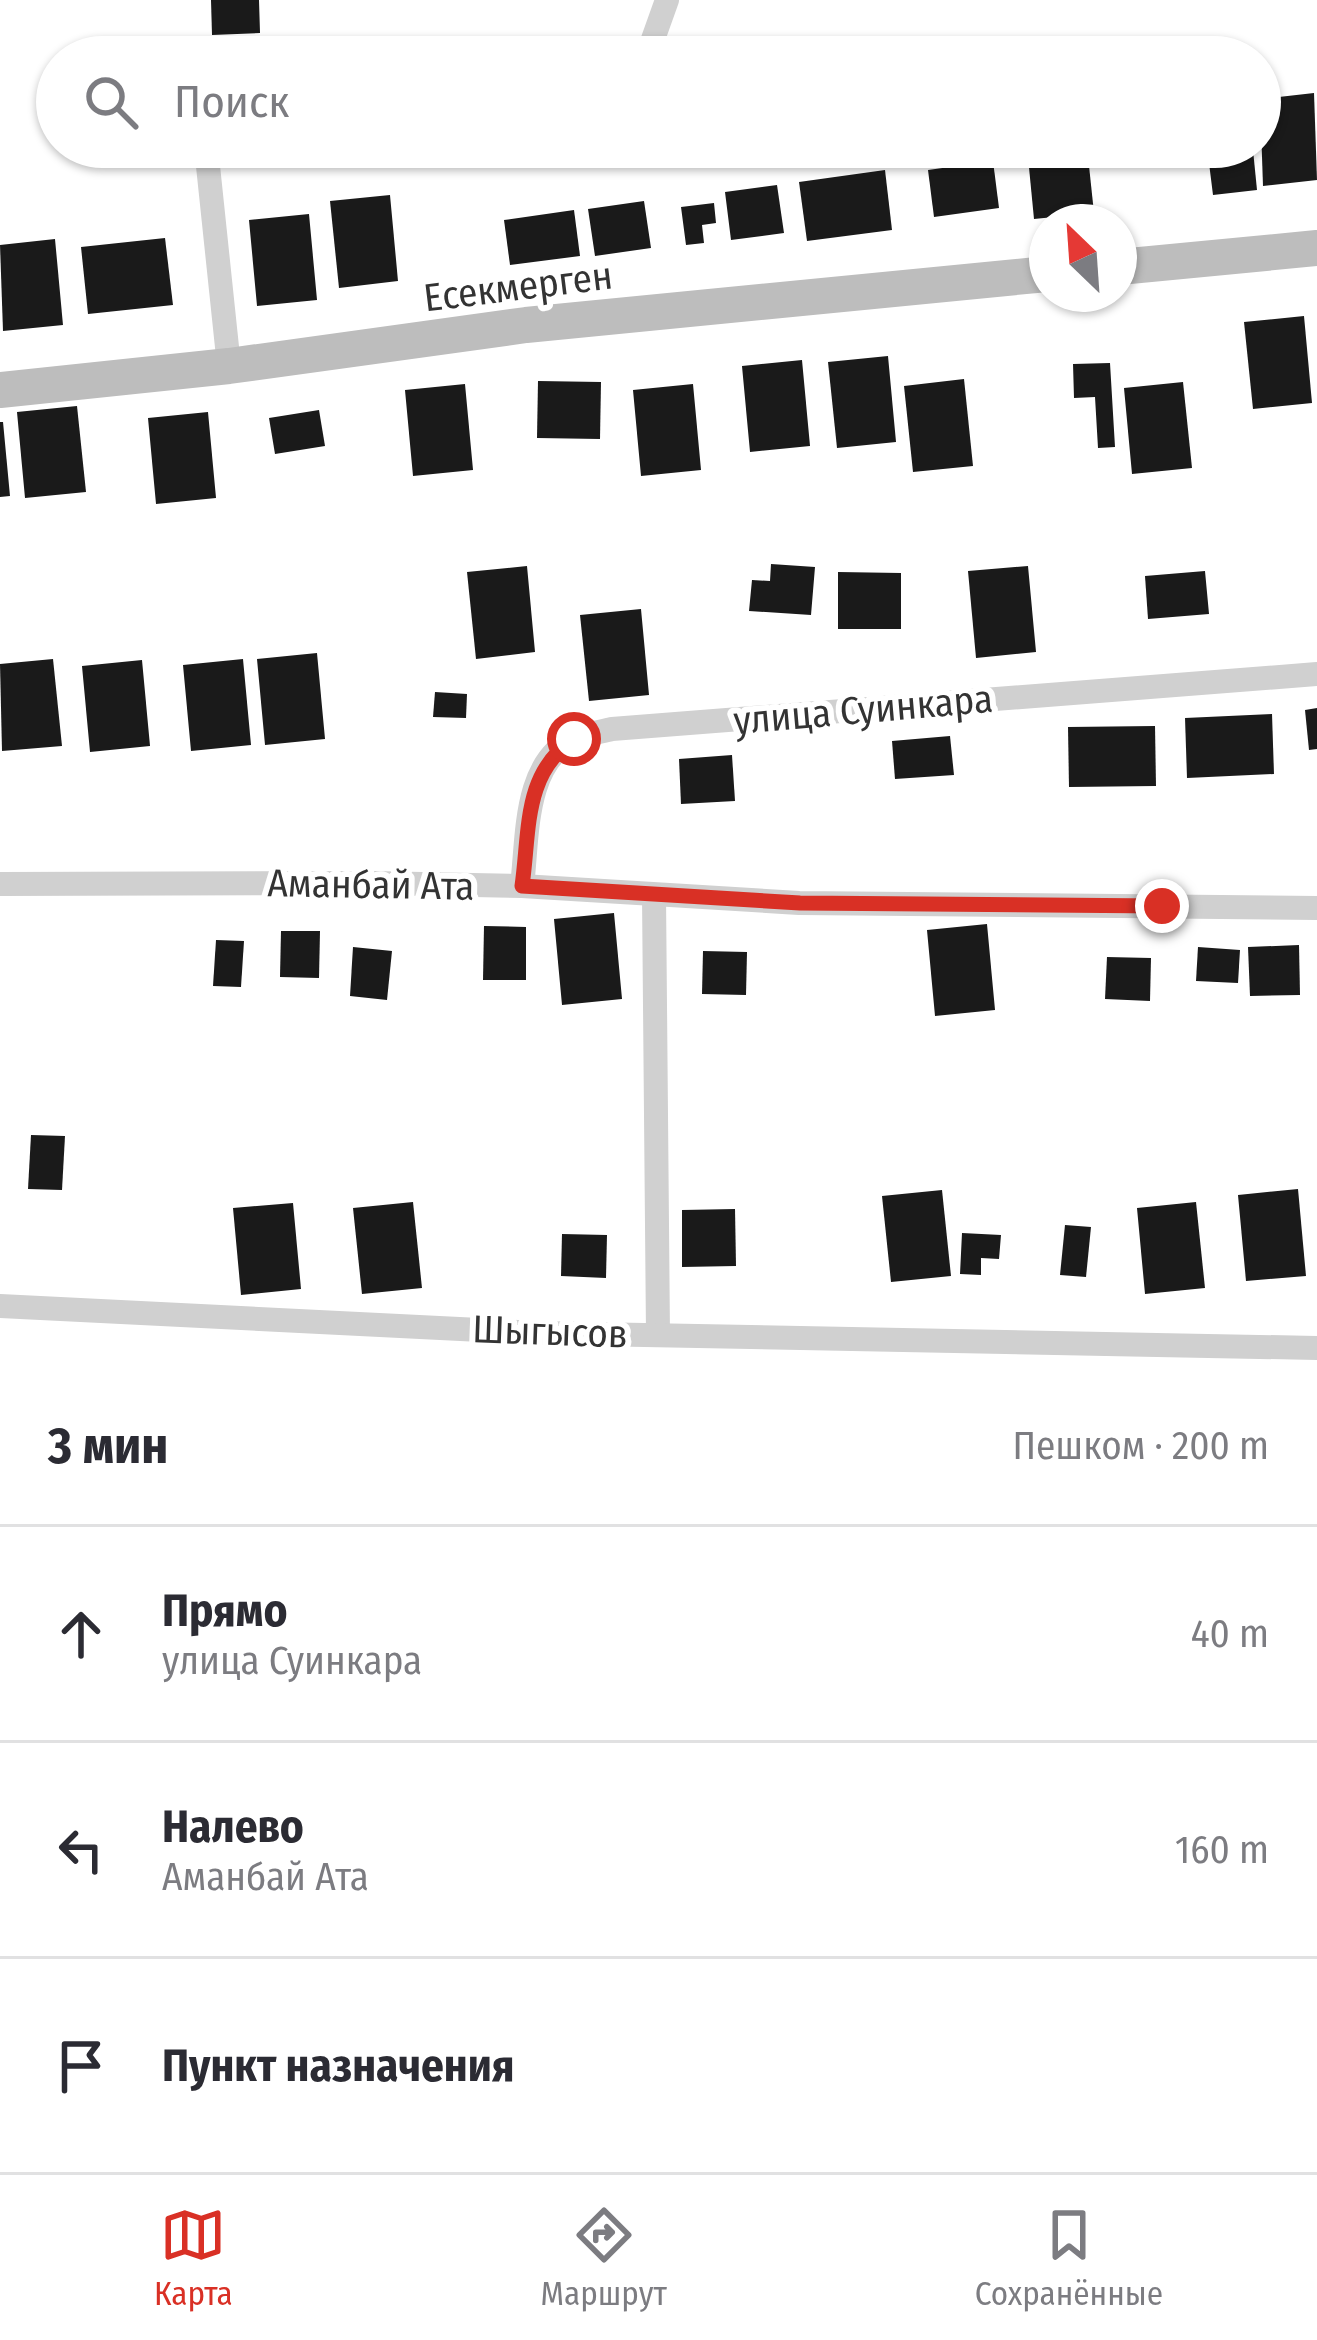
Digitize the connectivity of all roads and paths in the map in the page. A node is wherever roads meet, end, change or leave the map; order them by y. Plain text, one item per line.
1 (667, 0) edge
2 (654, 36) edge
3 (208, 168) edge
4 (1317, 248) edge
5 (1137, 265) edge
6 (1029, 276) edge
7 (229, 365) junction
8 (0, 390) edge
9 (1317, 674) edge
10 (0, 884) edge
11 (522, 886) junction
12 (654, 896) junction
13 (1317, 908) edge
14 (0, 1306) edge
15 (658, 1335) junction
16 (1317, 1348) edge
17 (1191, 1357) edge

1 - 2 street
3 - 7 street
4 - 5 street
6 - 7 street, Eсекмерген
7 - 8 street, Eсекмерген
9 - 11 street, улица Суинкара
10 - 11 street, Аманбай Ата
11 - 12 street, Аманбай Ата
12 - 13 street, Аманбай Ата
12 - 15 street
14 - 15 street, Шыгысов
15 - 17 street, Шыгысов
16 - 17 street, Шыгысов

